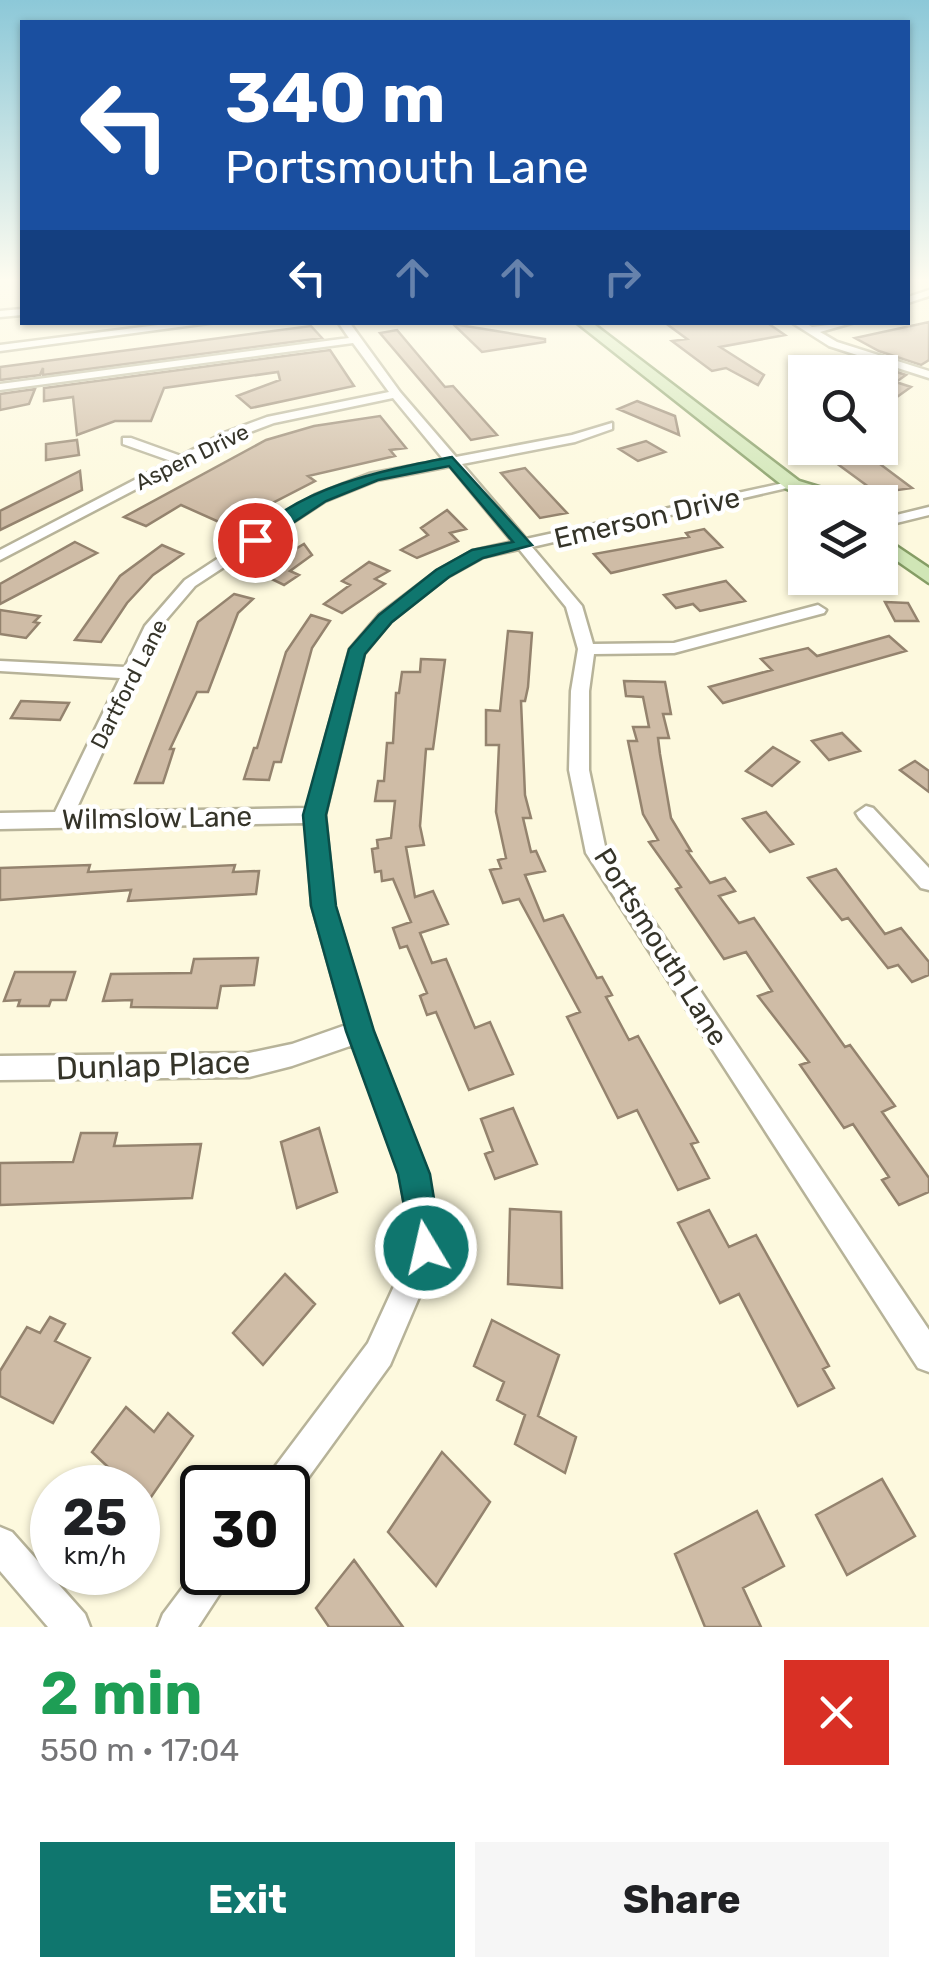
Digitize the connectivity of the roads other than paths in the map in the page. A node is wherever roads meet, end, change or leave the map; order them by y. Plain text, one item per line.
1 (191, 357) edge
2 (368, 357) edge
3 (627, 357) edge
4 (644, 357) edge
5 (866, 357) edge
6 (929, 375) edge
7 (0, 387) edge
8 (396, 394) junction
9 (608, 426) dead end
10 (126, 441) dead end
11 (180, 460) junction
12 (452, 461) junction
13 (793, 485) edge
14 (813, 485) edge
15 (788, 486) edge
16 (929, 510) edge
17 (898, 519) edge
18 (524, 545) junction
19 (898, 554) edge
20 (0, 556) edge
21 (929, 577) edge
22 (818, 610) dead end
23 (586, 650) junction
24 (0, 666) edge
25 (131, 673) junction
26 (866, 813) dead end
27 (315, 815) junction
28 (62, 820) junction
29 (0, 821) edge
30 (929, 882) edge
31 (360, 1031) junction
32 (0, 1068) edge
33 (929, 1357) edge
34 (297, 1465) edge
35 (0, 1544) edge
36 (200, 1595) edge
37 (72, 1627) edge
38 (176, 1627) edge

1 - 7 street
2 - 8 street, Portsmouth Lane
3 - 13 main road
4 - 14 main road
5 - 6 street
8 - 11 street, Aspen Drive
8 - 12 street, Portsmouth Lane
9 - 12 street, Dartford Lane
10 - 11 street
11 - 20 street, Aspen Drive
12 - 18 street, Portsmouth Lane
12 - 25 street, Dartford Lane
15 - 18 street, Emerson Drive
16 - 17 street
18 - 23 street, Portsmouth Lane
18 - 27 street, Emerson Drive
19 - 21 main road
22 - 23 street
23 - 33 street, Portsmouth Lane
24 - 25 street
25 - 28 street, Dartford Lane
26 - 30 street
27 - 28 street, Wilmslow Lane
27 - 31 street, Emerson Drive
28 - 29 street, Wilmslow Lane
31 - 32 street, Dunlap Place
31 - 34 street, Emerson Drive
35 - 37 street
36 - 38 street

